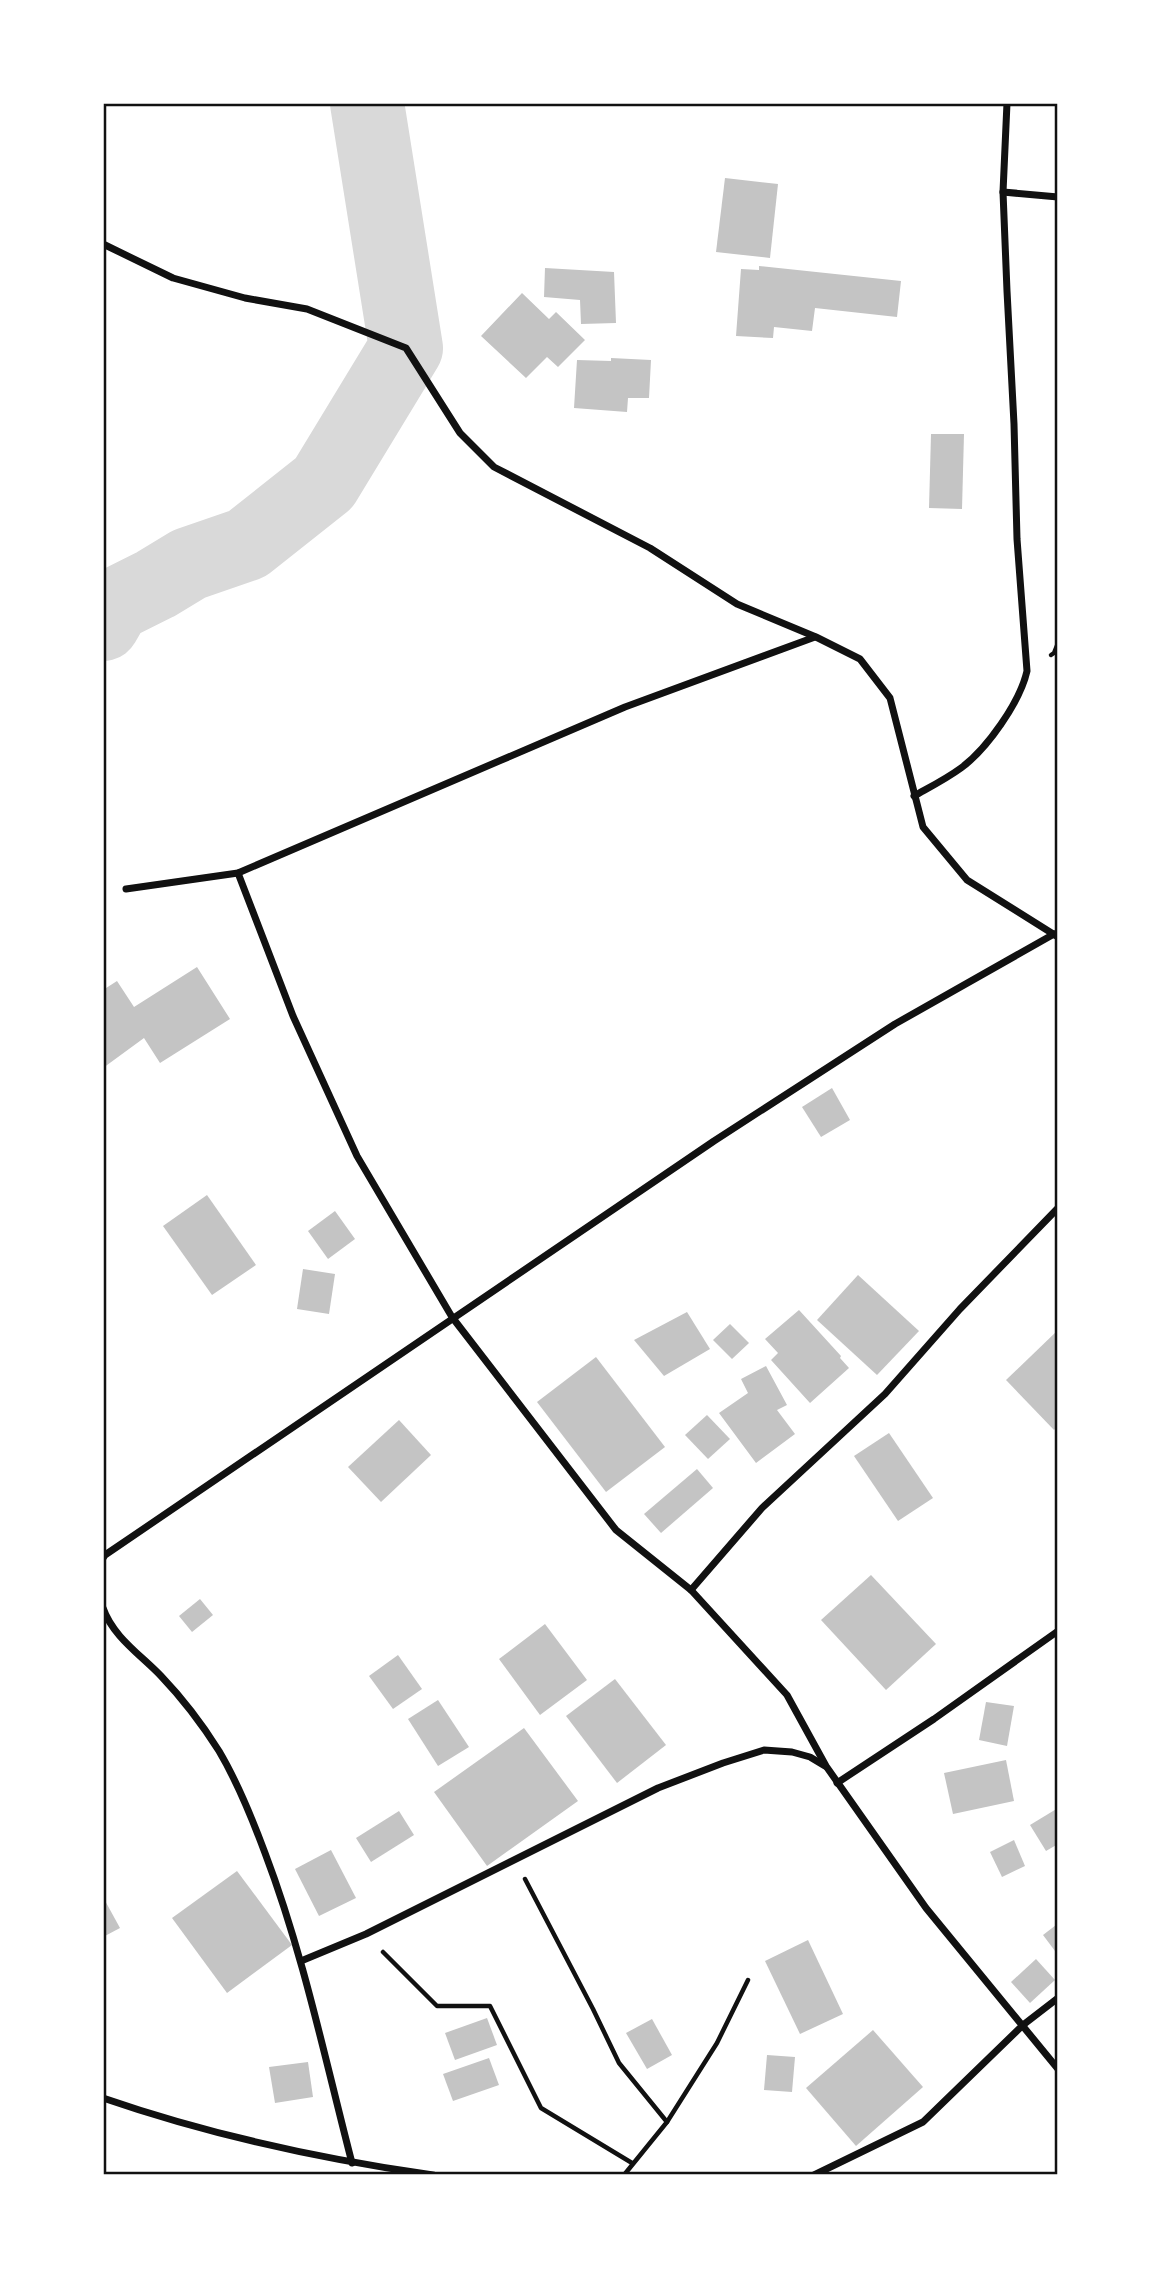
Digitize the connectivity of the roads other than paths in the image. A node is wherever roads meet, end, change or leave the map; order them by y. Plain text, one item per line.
1 (1007, 103) edge
2 (1003, 192) junction
3 (1058, 197) edge
4 (103, 244) edge
5 (816, 637) junction
6 (915, 796) junction
7 (239, 873) junction
8 (126, 889) dead end
9 (1056, 935) edge
10 (1058, 1208) edge
11 (452, 1317) junction
12 (103, 1558) edge
13 (691, 1590) junction
14 (103, 1608) edge
15 (1058, 1631) edge
16 (826, 1766) junction
17 (837, 1783) junction
18 (301, 1961) junction
19 (1058, 1998) edge
20 (1023, 2025) junction
21 (1058, 2069) edge
22 (103, 2098) edge
23 (352, 2164) junction
24 (433, 2175) edge
25 (814, 2175) edge

1 - 2 street
2 - 3 street
2 - 6 street
4 - 5 street
5 - 6 street
5 - 7 street
6 - 9 street
7 - 8 street
7 - 11 street
9 - 11 street
10 - 13 street
11 - 12 street
11 - 13 street
13 - 16 street
14 - 18 street
15 - 17 street
16 - 17 street
16 - 18 street
17 - 20 street
18 - 23 street
19 - 20 street
20 - 21 street
20 - 25 street
22 - 23 street
23 - 24 street

